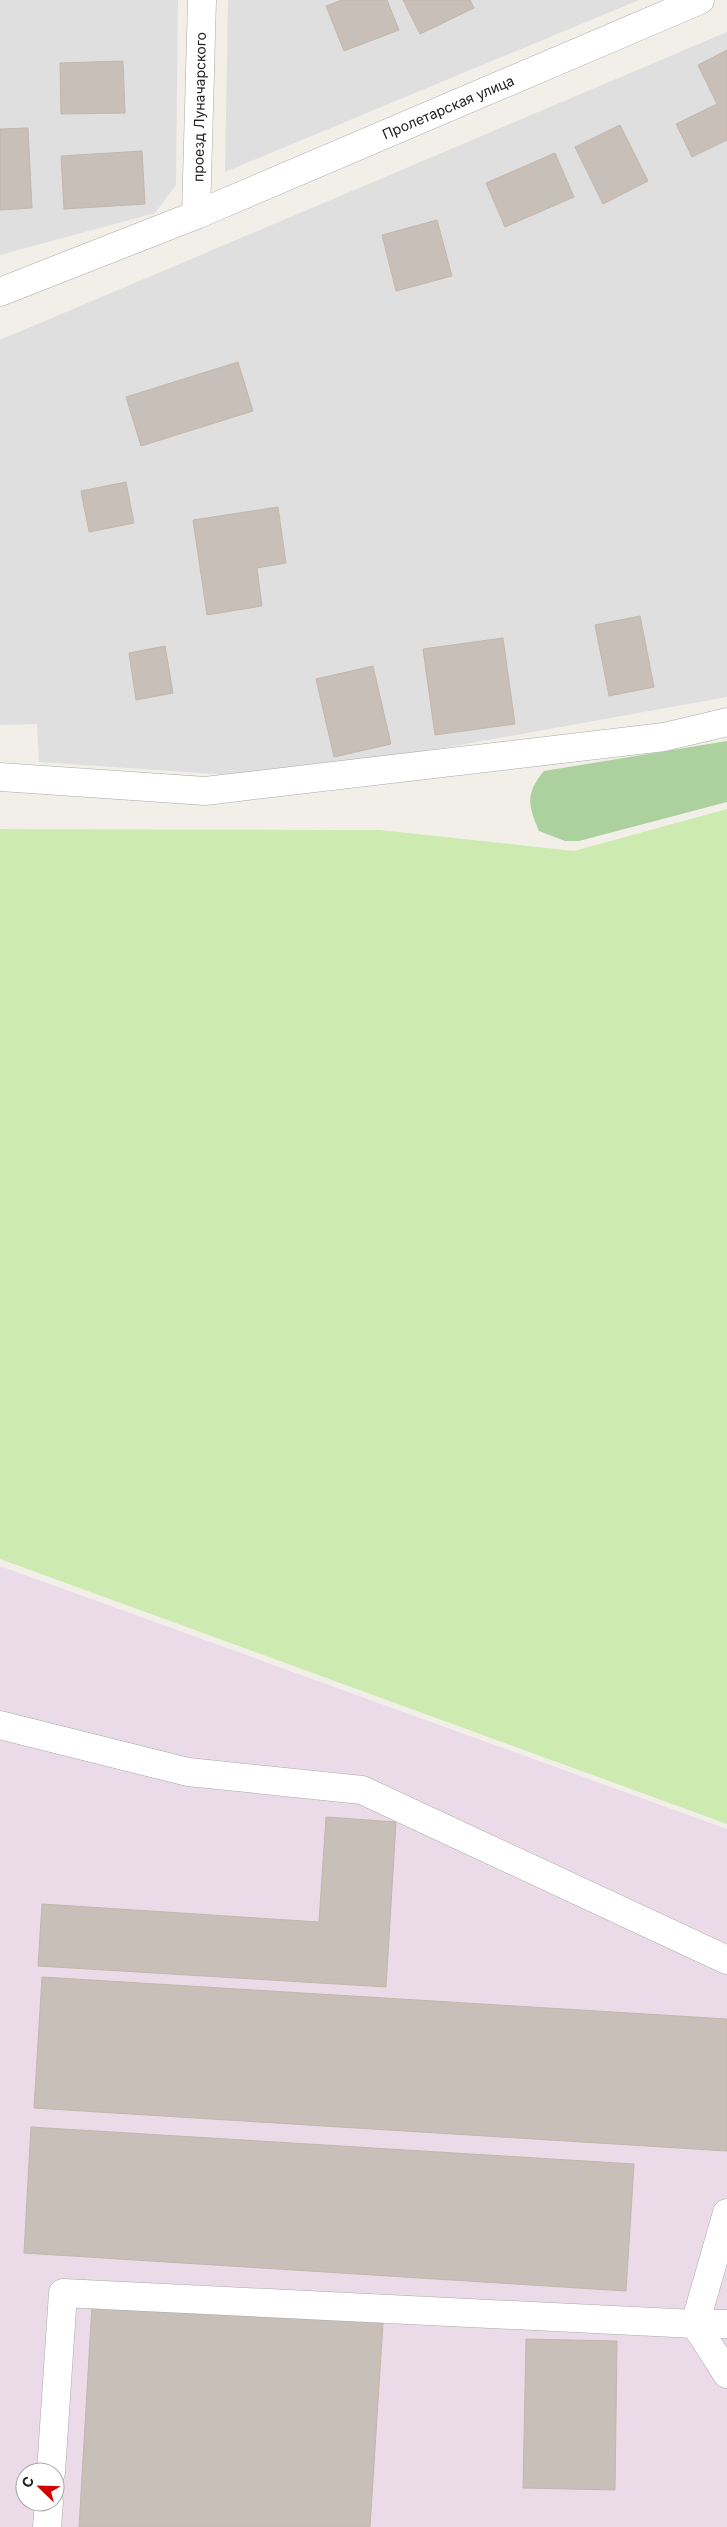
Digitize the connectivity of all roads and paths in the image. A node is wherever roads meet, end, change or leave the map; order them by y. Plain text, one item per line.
1 (202, 0) edge
2 (700, 0) edge
3 (196, 215) junction
4 (0, 292) edge
5 (727, 722) edge
6 (0, 777) edge
7 (0, 1725) edge
8 (727, 1960) edge
9 (727, 2213) edge
10 (695, 2324) junction
11 (727, 2324) edge
12 (727, 2374) edge
13 (52, 2462) edge
14 (48, 2512) edge
15 (47, 2527) edge

1 - 3 street, проезд Луначарского
2 - 3 street, Пролетарская улица
3 - 4 street, Пролетарская улица
5 - 6 street
7 - 8 street
9 - 10 street
10 - 11 street
10 - 12 street
10 - 13 street
14 - 15 street

